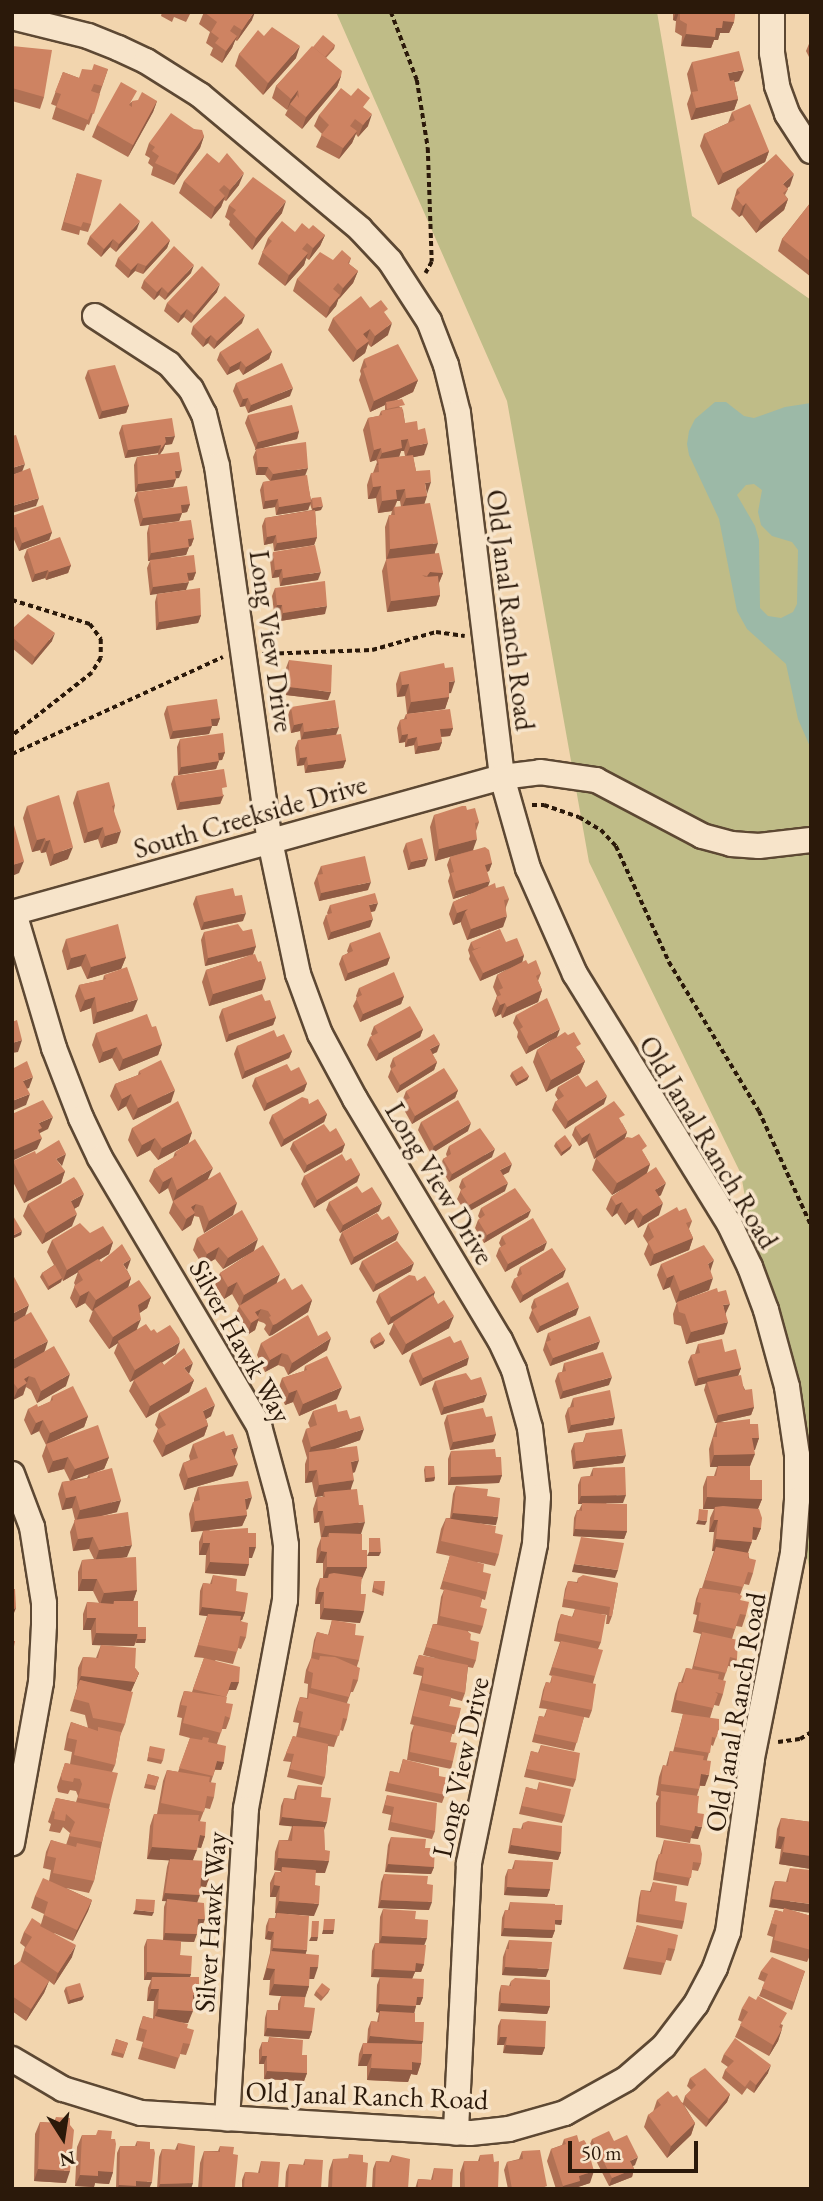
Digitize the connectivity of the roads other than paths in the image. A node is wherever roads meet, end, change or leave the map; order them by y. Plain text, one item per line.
1 (772, 12) edge
2 (12, 17) edge
3 (811, 151) edge
4 (95, 317) dead end
5 (502, 777) junction
6 (811, 840) edge
7 (270, 841) junction
8 (13, 913) edge
9 (12, 1474) edge
10 (12, 1843) edge
11 (12, 2059) edge
12 (228, 2118) junction
13 (456, 2133) junction

1 - 3 street
2 - 5 street, Old Janal Ranch Road
4 - 7 street, Long View Drive
5 - 6 street, South Creekside Drive
5 - 7 street, South Creekside Drive
5 - 13 street, Old Janal Ranch Road
7 - 8 street, South Creekside Drive
7 - 13 street, Long View Drive
8 - 12 street, Silver Hawk Way
9 - 10 street
11 - 12 street, Old Janal Ranch Road
12 - 13 street, Old Janal Ranch Road

